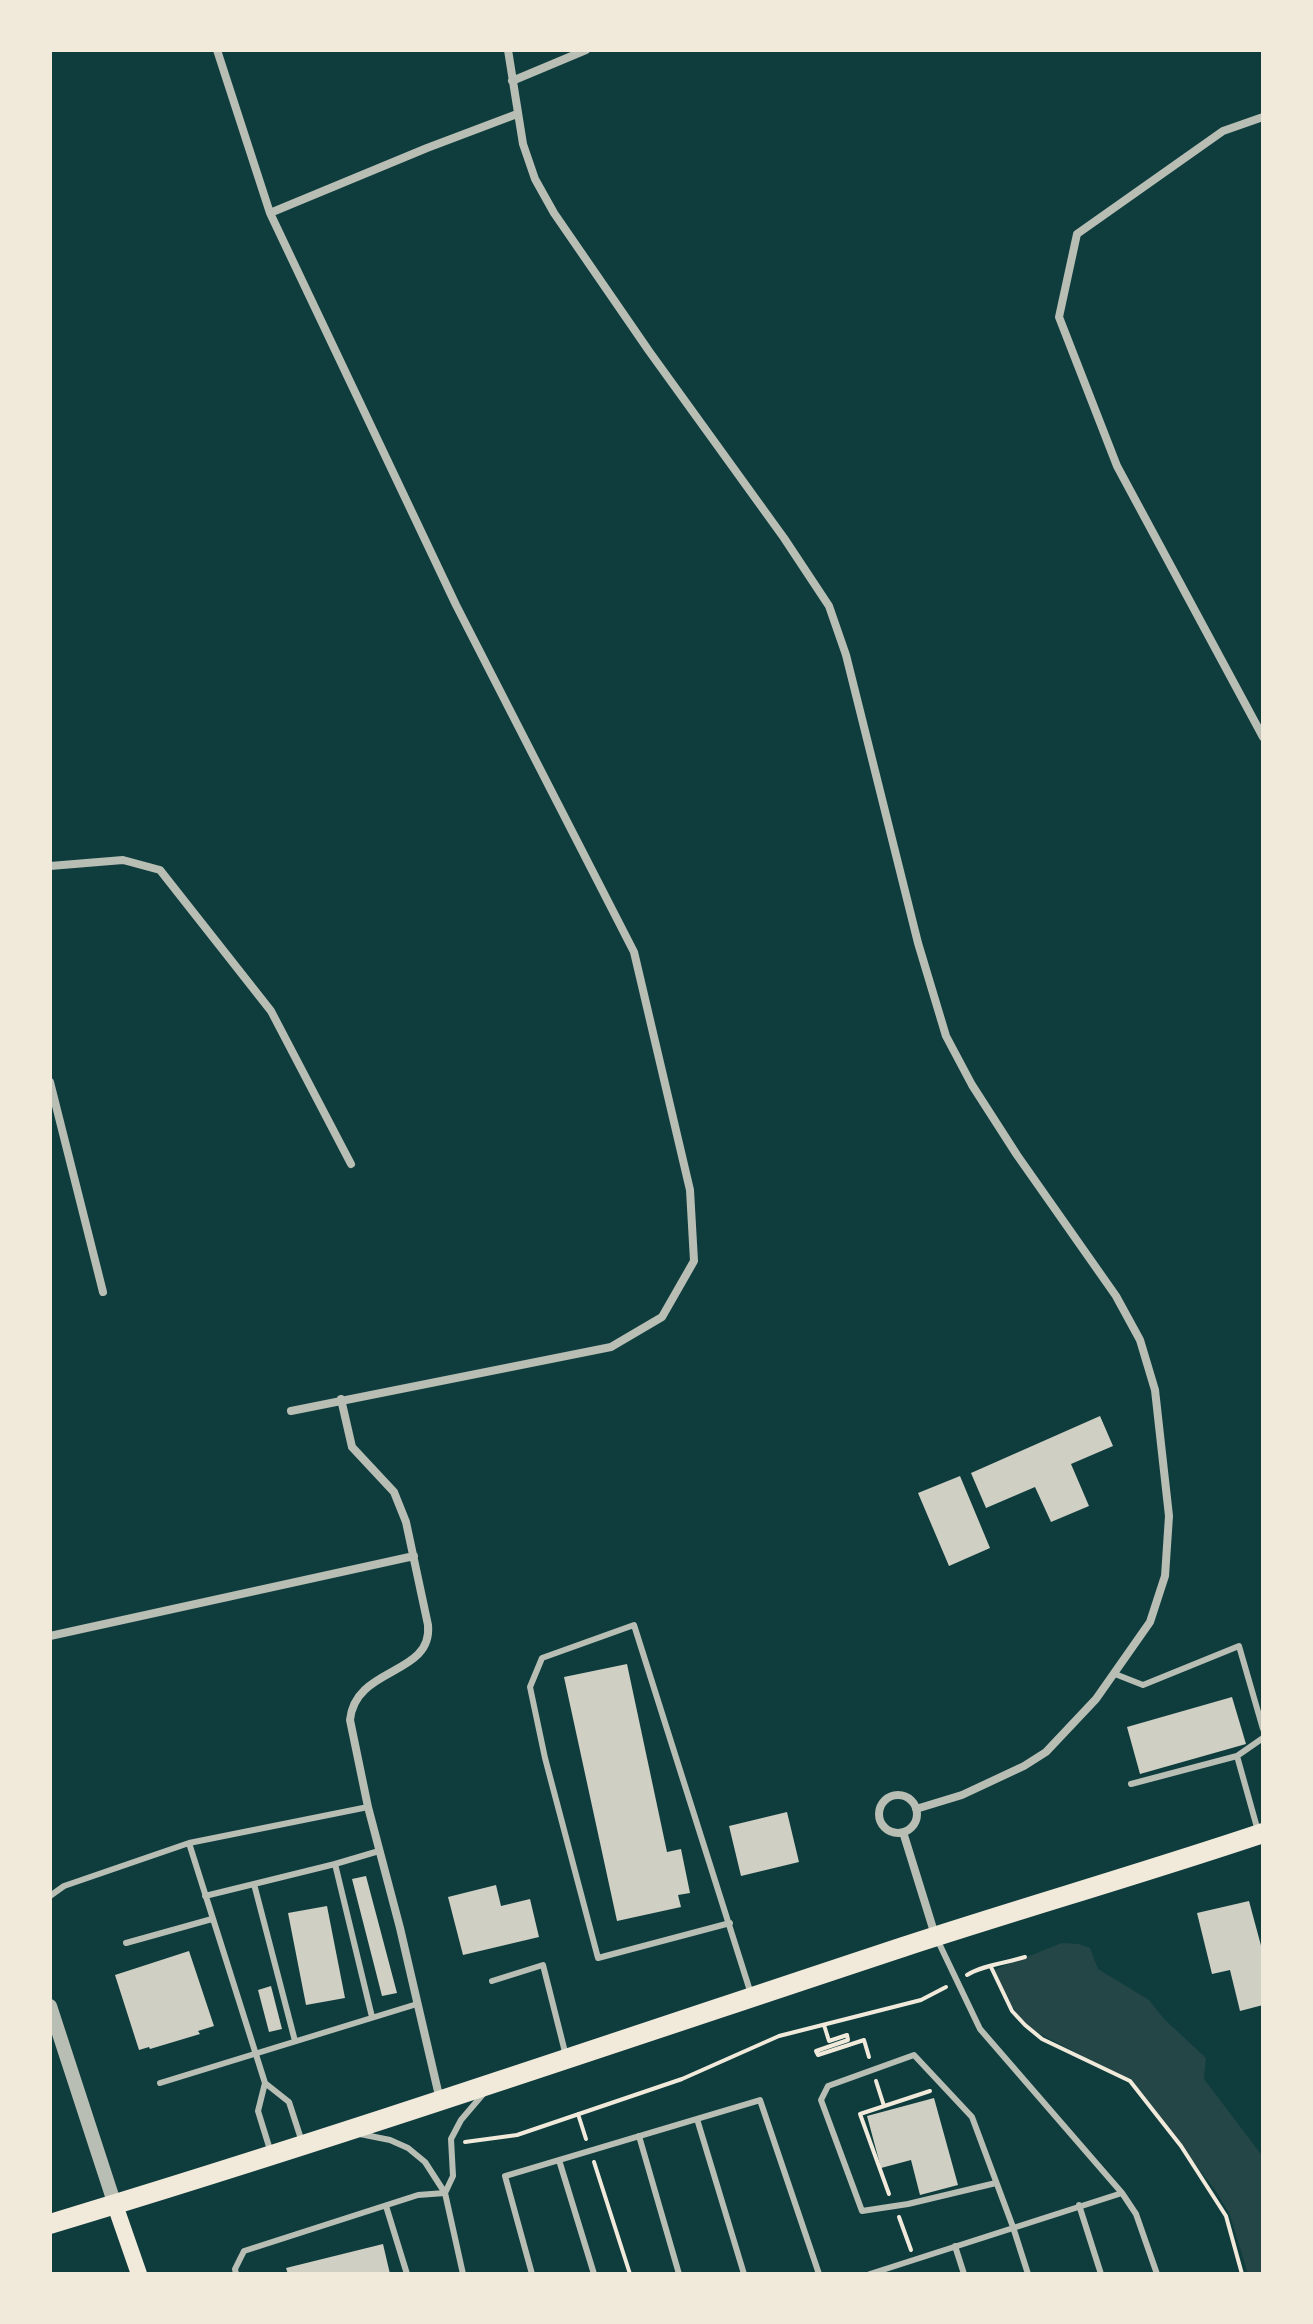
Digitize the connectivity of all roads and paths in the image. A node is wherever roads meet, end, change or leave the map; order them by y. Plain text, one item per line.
1 (217, 50) edge
2 (508, 50) edge
3 (586, 50) edge
4 (512, 81) junction
5 (517, 114) junction
6 (1263, 117) edge
7 (270, 213) junction
8 (1263, 737) edge
9 (50, 866) edge
10 (50, 1082) edge
11 (351, 1164) dead end
12 (103, 1292) dead end
13 (341, 1399) junction
14 (291, 1411) dead end
15 (414, 1556) junction
16 (50, 1636) edge
17 (1115, 1674) junction
18 (1263, 1729) edge
19 (1263, 1738) edge
20 (1237, 1756) junction
21 (1131, 1784) dead end
22 (368, 1807) junction
23 (916, 1809) junction
24 (903, 1832) junction
25 (1261, 1834) edge
26 (189, 1843) junction
27 (379, 1851) junction
28 (335, 1864) junction
29 (254, 1884) junction
30 (50, 1896) edge
31 (205, 1896) junction
32 (212, 1919) junction
33 (730, 1923) junction
34 (936, 1936) junction
35 (126, 1943) dead end
36 (1025, 1957) dead end
37 (991, 1967) junction
38 (492, 1981) dead end
39 (955, 1981) junction
40 (752, 1997) junction
41 (417, 2004) junction
42 (50, 2006) edge
43 (372, 2017) junction
44 (824, 2025) junction
45 (295, 2041) junction
46 (255, 2053) junction
47 (566, 2060) junction
48 (873, 2070) junction
49 (160, 2083) dead end
50 (265, 2083) junction
51 (492, 2084) junction
52 (944, 2087) junction
53 (440, 2101) junction
54 (884, 2106) junction
55 (578, 2114) junction
56 (697, 2119) junction
57 (346, 2131) junction
58 (639, 2136) junction
59 (452, 2143) junction
60 (303, 2145) junction
61 (590, 2151) junction
62 (272, 2155) junction
63 (559, 2160) junction
64 (996, 2183) junction
65 (445, 2193) junction
66 (1122, 2193) junction
67 (115, 2205) junction
68 (1079, 2205) junction
69 (386, 2206) junction
70 (895, 2206) junction
71 (50, 2224) edge
72 (1013, 2227) junction
73 (955, 2246) junction
74 (914, 2260) junction
75 (880, 2272) edge
76 (139, 2274) edge
77 (236, 2274) edge
78 (407, 2274) edge
79 (463, 2274) edge
80 (532, 2274) edge
81 (594, 2274) edge
82 (630, 2274) edge
83 (679, 2274) edge
84 (744, 2274) edge
85 (819, 2274) edge
86 (870, 2274) edge
87 (964, 2274) edge
88 (1028, 2274) edge
89 (1101, 2274) edge
90 (1157, 2274) edge
91 (1242, 2274) edge

1 - 7 street
2 - 4 street
3 - 4 street
4 - 5 street
5 - 7 street
5 - 17 street
6 - 8 street
7 - 13 street
9 - 11 street
10 - 12 street
13 - 14 street
13 - 15 street
15 - 16 street
15 - 22 street
17 - 18 lane
17 - 23 street
19 - 20 lane
20 - 21 lane
20 - 25 lane
22 - 26 lane
22 - 27 street
23 - 24 street
23 - 24 street
24 - 34 street
25 - 34 main road
26 - 30 lane
26 - 31 lane
27 - 28 lane
27 - 41 street
28 - 29 lane
28 - 43 lane
29 - 31 lane
29 - 45 lane
31 - 32 lane
32 - 35 lane
32 - 46 lane
33 - 33 lane
33 - 40 lane
34 - 39 lane
34 - 40 main road
36 - 37 path
37 - 39 path
37 - 91 path
38 - 47 lane
39 - 44 path
39 - 66 lane
40 - 47 main road
41 - 43 lane
41 - 53 street
42 - 67 street
43 - 45 lane
44 - 48 path
44 - 55 path
45 - 46 lane
46 - 49 lane
46 - 50 lane
47 - 51 main road
48 - 52 lane
48 - 54 path
48 - 70 lane
50 - 60 lane
50 - 62 lane
51 - 53 main road
51 - 59 lane
52 - 54 path
52 - 64 lane
53 - 57 main road
54 - 70 path
55 - 59 path
55 - 61 path
56 - 58 lane
56 - 84 lane
56 - 85 lane
57 - 60 main road
57 - 65 lane
58 - 61 lane
58 - 83 lane
59 - 65 lane
60 - 62 main road
61 - 63 lane
61 - 82 path
62 - 67 main road
63 - 80 lane
63 - 81 lane
64 - 70 lane
64 - 72 lane
65 - 69 lane
65 - 79 lane
66 - 68 lane
66 - 90 lane
67 - 71 main road
67 - 76 main road
68 - 72 lane
68 - 89 lane
69 - 77 lane
69 - 78 lane
70 - 74 path
72 - 73 lane
72 - 88 lane
73 - 74 lane
73 - 87 lane
74 - 75 lane
75 - 86 lane

